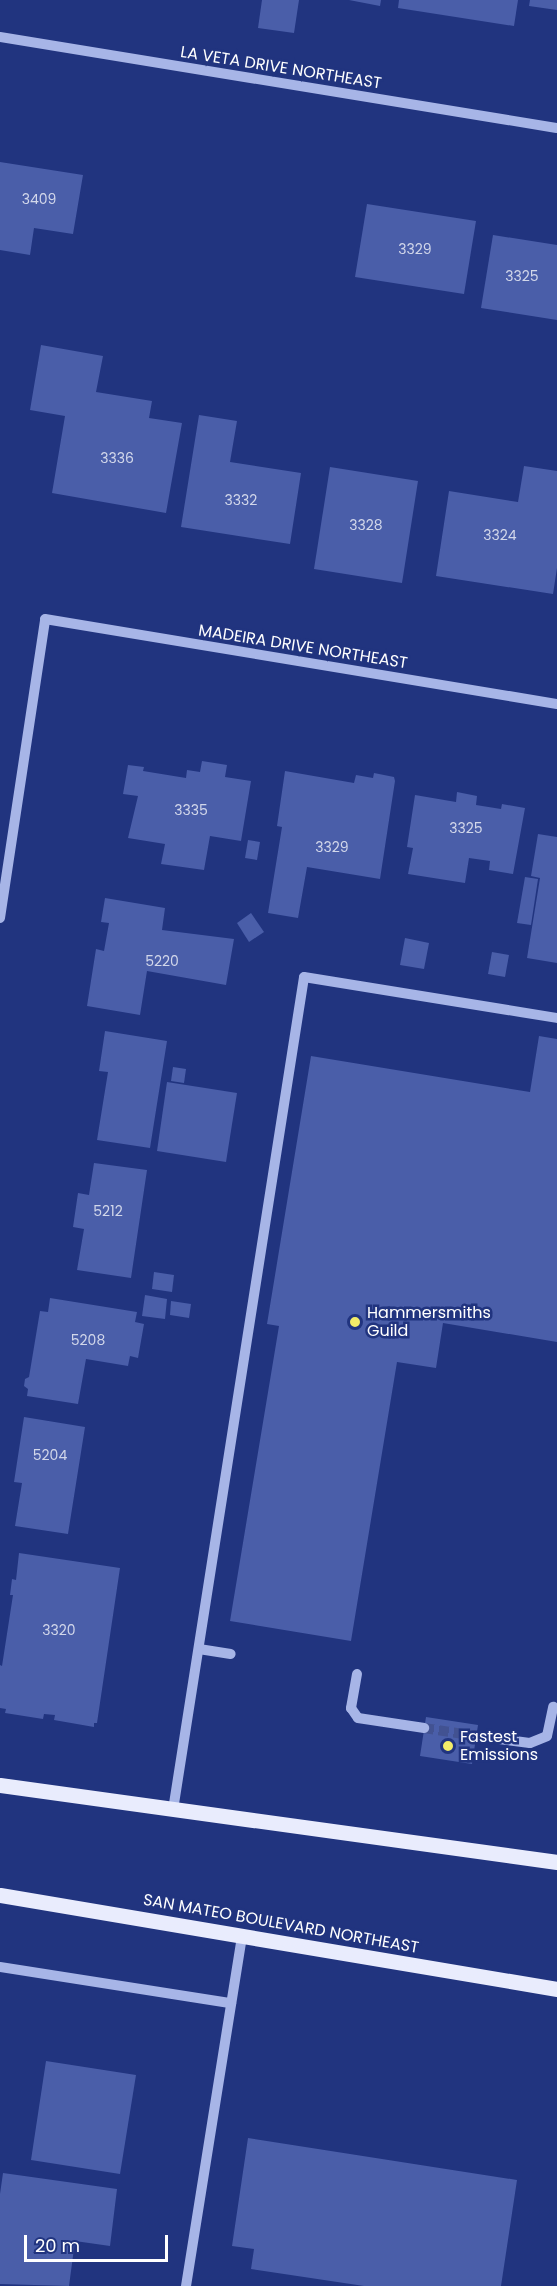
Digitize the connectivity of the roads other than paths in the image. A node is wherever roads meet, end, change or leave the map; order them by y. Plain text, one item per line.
1 (0, 37) edge
2 (557, 128) edge
3 (557, 704) edge
4 (0, 918) edge
5 (557, 1018) edge
6 (199, 1648) junction
7 (231, 1654) dead end
8 (357, 1674) dead end
9 (553, 1707) dead end
10 (424, 1728) tunnel mouth
11 (476, 1736) tunnel mouth
12 (0, 1785) edge
13 (173, 1810) junction
14 (557, 1862) edge
15 (0, 1895) edge
16 (242, 1936) junction
17 (0, 1967) edge
18 (557, 1989) edge
19 (231, 2003) junction
20 (186, 2286) edge

1 - 2 street, LA VETA DRIVE NORTHEAST
3 - 4 street, MADEIRA DRIVE NORTHEAST
5 - 6 street
6 - 7 street
6 - 13 street
8 - 10 street
9 - 11 street
12 - 13 main road
13 - 14 main road
15 - 16 main road, SAN MATEO BOULEVARD NORTHEAST
16 - 18 main road, SAN MATEO BOULEVARD NORTHEAST
16 - 19 street
17 - 19 street
19 - 20 street

